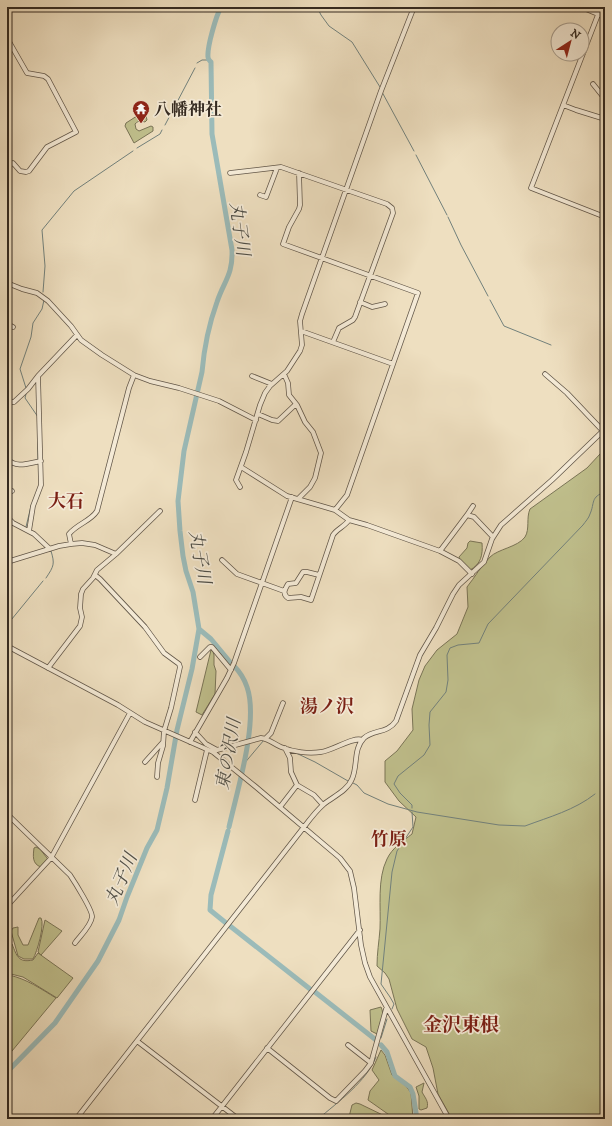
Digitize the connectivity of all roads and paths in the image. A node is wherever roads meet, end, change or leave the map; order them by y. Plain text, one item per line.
1 (414, 7) edge
2 (581, 7) edge
3 (602, 7) edge
4 (599, 14) junction
5 (605, 17) edge
6 (7, 38) edge
7 (593, 84) dead end
8 (605, 99) edge
9 (563, 105) junction
10 (605, 119) edge
11 (7, 166) edge
12 (277, 168) junction
13 (230, 172) dead end
14 (299, 173) junction
15 (346, 190) junction
16 (260, 195) dead end
17 (605, 217) edge
18 (605, 250) edge
19 (605, 257) edge
20 (322, 258) junction
21 (370, 275) junction
22 (7, 283) edge
23 (360, 302) junction
24 (384, 304) dead end
25 (7, 324) edge
26 (13, 327) dead end
27 (301, 331) junction
28 (77, 335) junction
29 (333, 342) junction
30 (393, 364) junction
31 (284, 374) junction
32 (545, 374) dead end
33 (134, 375) junction
34 (38, 376) junction
35 (252, 376) dead end
36 (272, 384) junction
37 (7, 402) edge
38 (296, 404) junction
39 (258, 414) junction
40 (256, 420) junction
41 (604, 430) edge
42 (7, 459) edge
43 (41, 461) junction
44 (241, 467) junction
45 (240, 486) dead end
46 (292, 497) junction
47 (299, 498) junction
48 (473, 506) dead end
49 (335, 510) junction
50 (160, 511) dead end
51 (468, 515) junction
52 (7, 517) edge
53 (349, 520) junction
54 (29, 530) junction
55 (493, 537) junction
56 (71, 544) junction
57 (50, 549) junction
58 (440, 551) junction
59 (116, 554) junction
60 (222, 560) dead end
61 (7, 562) edge
62 (472, 574) junction
63 (95, 575) junction
64 (319, 576) junction
65 (262, 583) junction
66 (284, 591) junction
67 (7, 646) edge
68 (200, 657) dead end
69 (48, 668) junction
70 (231, 670) junction
71 (283, 703) dead end
72 (130, 713) junction
73 (164, 731) junction
74 (195, 732) junction
75 (266, 738) junction
76 (362, 740) junction
77 (189, 741) junction
78 (163, 742) junction
79 (285, 748) junction
80 (207, 750) junction
81 (215, 751) junction
82 (145, 762) dead end
83 (157, 777) dead end
84 (297, 785) junction
85 (195, 800) dead end
86 (323, 805) junction
87 (280, 807) junction
88 (7, 814) edge
89 (304, 827) junction
90 (51, 858) junction
91 (7, 906) edge
92 (7, 921) edge
93 (360, 930) junction
94 (75, 943) dead end
95 (7, 950) edge
96 (386, 1008) junction
97 (137, 1041) junction
98 (348, 1045) dead end
99 (267, 1048) junction
100 (371, 1063) junction
101 (222, 1107) junction
102 (605, 1114) edge
103 (236, 1118) edge
104 (76, 1119) edge
105 (212, 1119) edge
106 (448, 1119) edge
107 (603, 1119) edge

1 - 15 street
2 - 4 street
3 - 4 street
4 - 5 street
4 - 9 street
6 - 11 street
7 - 8 street
9 - 10 street
9 - 17 street
12 - 13 street
12 - 14 street
12 - 16 street
14 - 15 street
14 - 20 street
15 - 20 street
15 - 21 street
18 - 19 street
20 - 21 street
20 - 27 street
21 - 23 street
21 - 30 street
22 - 28 street
23 - 24 street
23 - 29 street
25 - 26 street
27 - 29 street
27 - 31 street
28 - 33 street
28 - 34 street
29 - 30 street
30 - 49 street
31 - 36 street
31 - 38 street
32 - 41 street
33 - 40 street
33 - 56 street
34 - 37 street
34 - 43 street
35 - 36 street
36 - 39 street
38 - 39 street
38 - 47 street
39 - 40 street
40 - 44 street
41 - 55 street
42 - 43 street
43 - 54 street
44 - 45 street
44 - 46 street
46 - 47 street
46 - 65 street
47 - 49 street
48 - 51 street
49 - 53 street
50 - 59 street
51 - 55 street
51 - 58 street
52 - 54 street
53 - 58 street
53 - 64 street
54 - 57 street
55 - 62 street
56 - 57 street
56 - 59 street
57 - 61 street
58 - 62 street
59 - 63 street
60 - 65 street
62 - 76 street
63 - 69 street
63 - 73 street
64 - 66 street
64 - 66 street
65 - 66 street
65 - 70 street
67 - 69 street
68 - 70 street
69 - 72 street
70 - 74 street
71 - 75 street
72 - 73 street
72 - 90 street
73 - 77 street
73 - 78 street
74 - 77 street
74 - 81 street
75 - 79 street
75 - 81 street
76 - 79 street
76 - 86 street
77 - 80 street
78 - 82 street
78 - 83 street
79 - 84 street
80 - 81 street
80 - 85 street
81 - 87 street
84 - 86 street
84 - 87 street
86 - 89 street
87 - 89 street
88 - 90 street
89 - 93 street
89 - 97 street
90 - 91 street
90 - 94 street
92 - 95 street
93 - 96 street
93 - 99 street
96 - 100 street
96 - 106 street
97 - 101 street
97 - 104 street
98 - 100 street
99 - 100 street
99 - 101 street
101 - 103 street
101 - 105 street
102 - 107 street

